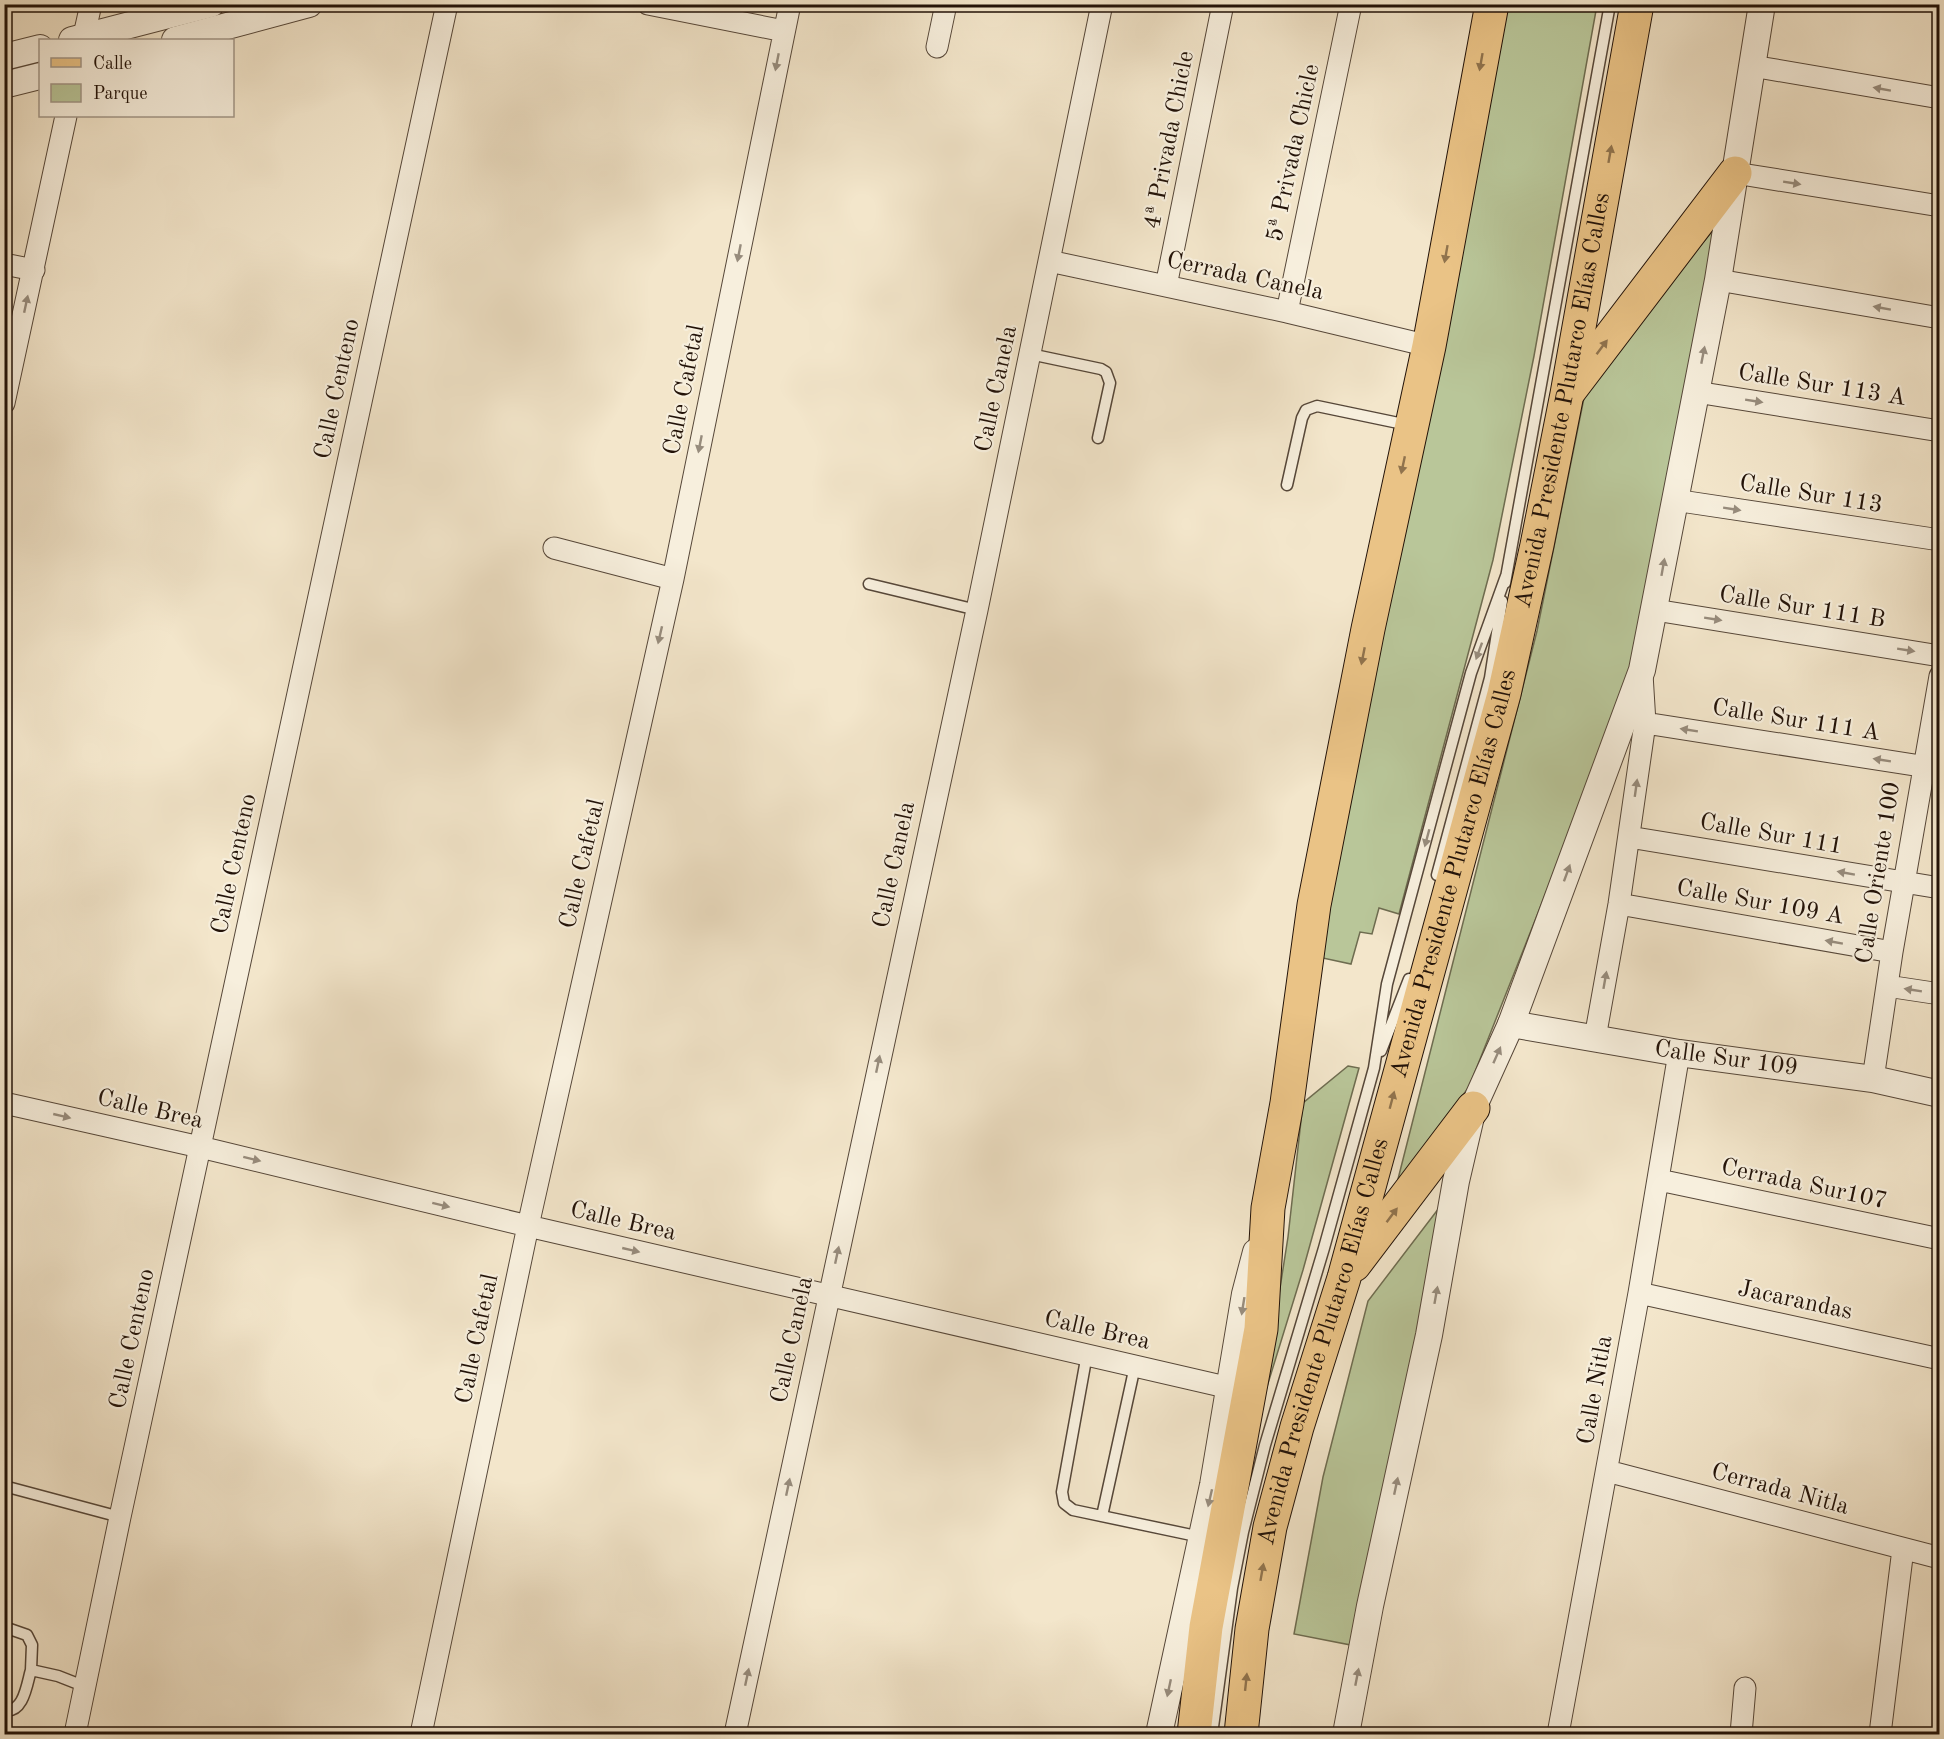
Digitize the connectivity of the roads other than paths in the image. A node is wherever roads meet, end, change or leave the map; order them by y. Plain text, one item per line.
1 (91, 4) edge
2 (211, 4) edge
3 (309, 4) edge
4 (447, 4) edge
5 (648, 4) edge
6 (790, 4) edge
7 (946, 4) edge
8 (1102, 4) edge
9 (1223, 4) edge
10 (1351, 4) edge
11 (1492, 4) edge
12 (1610, 4) edge
13 (1637, 4) edge
14 (1762, 4) edge
15 (784, 31) junction
16 (80, 39) edge
17 (84, 39) edge
18 (180, 39) edge
19 (937, 47) dead end
20 (39, 48) edge
21 (4, 57) edge
22 (1752, 66) junction
23 (39, 76) edge
24 (4, 85) edge
25 (1940, 98) edge
26 (66, 117) edge
27 (1735, 173) junction
28 (1940, 206) edge
29 (1049, 261) junction
30 (4, 264) edge
31 (34, 270) junction
32 (1718, 280) junction
33 (1166, 286) junction
34 (1287, 312) junction
35 (1940, 318) edge
36 (1429, 346) junction
37 (1030, 354) junction
38 (1696, 392) junction
39 (1567, 394) junction
40 (4, 403) edge
41 (1412, 426) junction
42 (1940, 431) edge
43 (1098, 438) dead end
44 (1287, 485) dead end
45 (1674, 500) junction
46 (1940, 540) edge
47 (554, 548) dead end
48 (1506, 576) junction
49 (673, 579) junction
50 (869, 585) dead end
51 (977, 610) junction
52 (1655, 610) junction
53 (1940, 656) edge
54 (1642, 670) junction
55 (1940, 676) edge
56 (1645, 723) junction
57 (1931, 768) edge
58 (1629, 837) junction
59 (1904, 883) junction
60 (1435, 885) dead end
61 (1940, 888) edge
62 (1619, 904) junction
63 (1892, 952) junction
64 (1413, 966) dead end
65 (1887, 986) junction
66 (1940, 994) edge
67 (1511, 1024) junction
68 (1595, 1038) junction
69 (1679, 1053) junction
70 (1374, 1068) junction
71 (1873, 1079) junction
72 (1940, 1094) edge
73 (4, 1103) edge
74 (1473, 1108) junction
75 (200, 1147) junction
76 (1659, 1180) junction
77 (1268, 1208) junction
78 (528, 1226) junction
79 (1940, 1239) edge
80 (1344, 1278) junction
81 (1640, 1293) junction
82 (828, 1296) junction
83 (1087, 1354) junction
84 (1940, 1359) edge
85 (1135, 1366) junction
86 (1230, 1389) junction
87 (1607, 1472) junction
88 (4, 1486) edge
89 (1102, 1516) junction
90 (120, 1517) junction
91 (1202, 1537) junction
92 (1903, 1549) junction
93 (1940, 1558) edge
94 (4, 1627) edge
95 (31, 1670) junction
96 (86, 1688) junction
97 (1745, 1688) dead end
98 (4, 1710) edge
99 (75, 1734) edge
100 (420, 1734) edge
101 (735, 1734) edge
102 (1159, 1734) edge
103 (1194, 1734) edge
104 (1212, 1734) edge
105 (1241, 1734) edge
106 (1346, 1734) edge
107 (1558, 1734) edge
108 (1741, 1734) edge
109 (1880, 1734) edge

1 - 16 street
2 - 17 street
3 - 18 street
4 - 75 street, Calle Centeno
5 - 15 street
6 - 15 street, Calle Cafetal
7 - 19 street
8 - 29 street, Calle Canela
9 - 33 street, 4ª Privada Chicle
10 - 34 street, 5ª Privada Chicle
11 -> 36 main road, Avenida Presidente Plutarco Elías Calles
12 - 48 lane
39 -> 13 main road, Avenida Presidente Plutarco Elías Calles
14 - 22 street
15 -> 49 street, Calle Cafetal
20 - 21 street
25 -> 22 street
22 - 27 street
23 - 24 street
26 - 31 street
27 -> 28 street
27 - 32 street
39 -> 27 main road
29 - 33 street, Cerrada Canela
29 - 37 street, Calle Canela
30 - 31 street
40 -> 31 street
35 -> 32 street
38 -> 32 street
33 - 34 street, Cerrada Canela
34 - 36 street, Cerrada Canela
36 - 41 main road, Avenida Presidente Plutarco Elías Calles
37 - 43 lane
37 - 51 street, Calle Canela
38 -> 42 street, Calle Sur 113 A
38 - 45 street
80 -> 39 main road, Avenida Presidente Plutarco Elías Calles
41 - 44 lane
41 -> 77 main road, Avenida Presidente Plutarco Elías Calles
45 -> 46 street, Calle Sur 113
52 -> 45 street
47 - 49 street
48 - 60 lane
48 -> 70 lane
49 -> 78 street, Calle Cafetal
50 - 51 lane
82 -> 51 street, Calle Canela
52 -> 53 street, Calle Sur 111 B
52 - 54 street
54 - 56 street
67 -> 54 street
55 - 57 street, Calle Oriente 100
57 -> 56 street, Calle Sur 111 A
58 -> 56 street
57 - 59 street, Calle Oriente 100
59 -> 58 street, Calle Sur 111
58 - 62 street
59 - 61 street, Calle Sur 111
59 - 63 street, Calle Oriente 100
63 -> 62 street, Calle Sur 109 A
68 -> 62 street
63 - 65 street, Calle Oriente 100
64 - 70 lane
66 -> 65 street
65 - 71 street, Calle Oriente 100
67 - 68 street, Calle Sur 109
74 -> 67 street
68 - 69 street, Calle Sur 109
69 - 71 street, Calle Sur 109
69 - 76 street, Calle Nitla
70 - 104 lane
71 - 72 street, Calle Sur 109
73 -> 75 street, Calle Brea
80 -> 74 main road
106 -> 74 street
75 -> 78 street, Calle Brea
75 - 90 street, Calle Centeno
76 - 79 street, Cerrada Sur107
76 - 81 street, Calle Nitla
77 -> 86 street, Avenida Presidente Plutarco Elías Calles
77 - 103 main road, Avenida Presidente Plutarco Elías Calles
78 -> 82 street, Calle Brea
78 - 100 street, Calle Cafetal
105 -> 80 main road, Avenida Presidente Plutarco Elías Calles
81 - 84 street, Jacarandas
81 - 87 street, Calle Nitla
82 - 83 street, Calle Brea
101 -> 82 street, Calle Canela
83 - 85 street, Calle Brea
83 - 89 lane
85 - 86 street, Calle Brea
85 - 89 lane
86 -> 91 street, Avenida Presidente Plutarco Elías Calles
87 - 92 street, Cerrada Nitla
87 - 107 street, Calle Nitla
88 - 90 lane
89 - 91 lane
90 - 96 street, Calle Centeno
91 -> 102 street, Avenida Presidente Plutarco Elías Calles
92 - 93 street, Cerrada Nitla
92 - 109 street
94 - 95 lane
95 - 96 lane
95 - 98 lane
96 - 99 street, Calle Centeno
97 - 108 street

